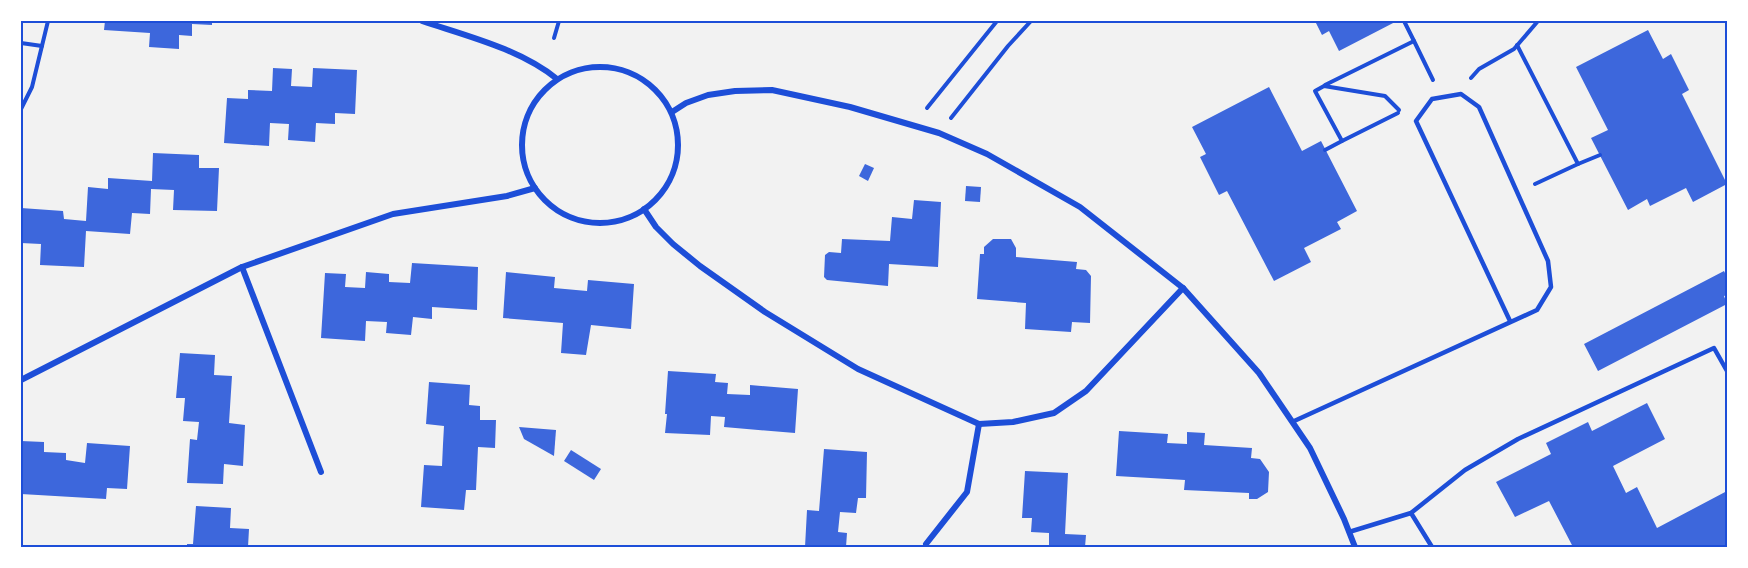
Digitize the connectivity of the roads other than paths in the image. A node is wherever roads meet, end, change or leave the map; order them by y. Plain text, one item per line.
1 (422, 21) edge
2 (557, 79) junction
3 (672, 112) junction
4 (535, 188) junction
5 (644, 210) junction
6 (242, 267) junction
7 (1183, 288) junction
8 (1510, 321) junction
9 (1727, 371) edge
10 (21, 380) edge
11 (1292, 422) junction
12 (979, 424) junction
13 (321, 472) dead end
14 (1411, 513) junction
15 (1349, 532) junction
16 (926, 544) dead end
17 (1355, 547) edge
18 (1432, 547) edge

1 - 2 street
2 - 3 street
2 - 4 street
3 - 5 street
3 - 7 street
4 - 5 street
4 - 6 street
5 - 12 street
6 - 10 street
6 - 13 street
7 - 11 street
7 - 12 street
8 - 8 lane
8 - 11 lane
9 - 14 lane
11 - 15 street
12 - 16 street
14 - 15 lane
14 - 18 lane
15 - 17 street

